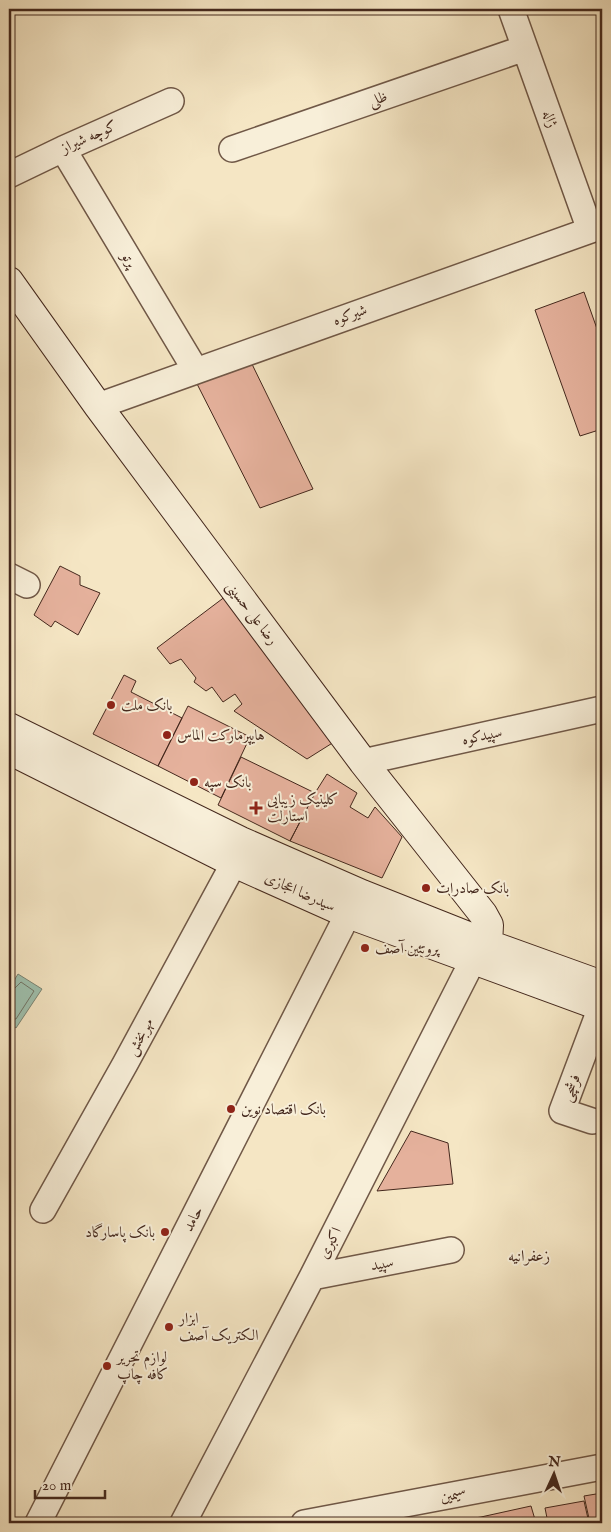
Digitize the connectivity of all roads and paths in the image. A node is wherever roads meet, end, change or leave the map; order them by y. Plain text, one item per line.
1 (511, 9) edge
2 (525, 48) junction
3 (171, 101) dead end
4 (63, 149) junction
5 (232, 149) dead end
6 (9, 175) edge
7 (596, 228) edge
8 (9, 281) edge
9 (196, 371) junction
10 (98, 406) junction
11 (602, 709) edge
12 (9, 746) edge
13 (363, 762) junction
14 (234, 863) junction
15 (348, 914) junction
16 (480, 952) junction
17 (602, 1000) edge
18 (592, 1121) dead end
19 (43, 1210) dead end
20 (452, 1250) dead end
21 (312, 1278) junction
22 (602, 1467) edge
23 (377, 1516) edge
24 (38, 1523) edge
25 (183, 1523) edge
26 (304, 1523) edge

1 - 2 street, ژاله
2 - 5 street, ظلی
2 - 7 street, ژاله
3 - 4 street, کوچه شیراز
4 - 6 street, کوچه شیراز
4 - 9 street, پرتو
7 - 9 street, شیرکوه
8 - 10 main road, رضا علی حسینی
9 - 10 street, شیرکوه
10 - 13 main road, رضا علی حسینی
11 - 13 street, سپیدکوه
12 - 14 main road, سیدرضا اعجازی
12 - 16 main road, سیدرضا اعجازی
13 - 16 main road, رضا علی حسینی
14 - 15 main road, سیدرضا اعجازی
14 - 19 street, مهربخش
15 - 16 main road, سیدرضا اعجازی
15 - 24 street, حامد
16 - 17 main road, سیدرضا اعجازی
16 - 21 street, اکبری
17 - 18 street, فرشچی
20 - 21 street, سپید
21 - 25 street, اکبری
22 - 23 street, سیمین
23 - 26 street, سیمین

